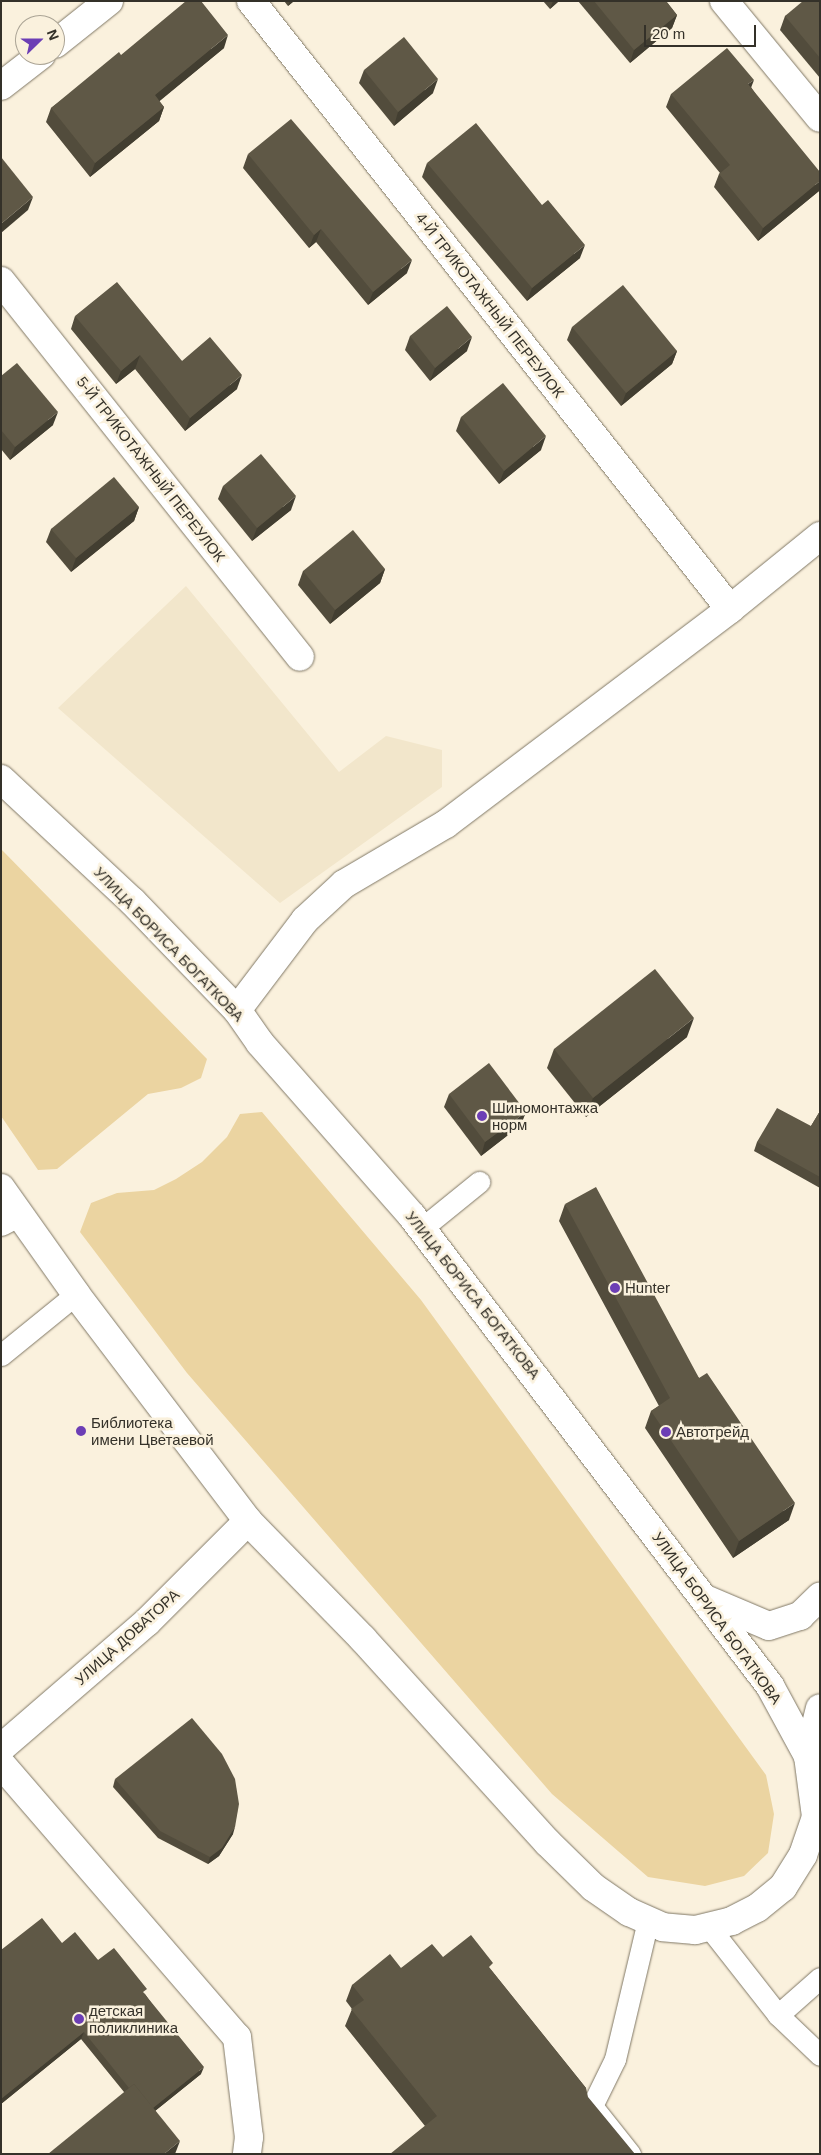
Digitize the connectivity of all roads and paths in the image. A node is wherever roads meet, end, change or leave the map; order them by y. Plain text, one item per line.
1 (109, 1) edge
2 (251, 1) edge
3 (724, 1) edge
4 (65, 36) edge
5 (28, 65) edge
6 (1, 86) edge
7 (820, 118) edge
8 (1, 281) edge
9 (820, 536) edge
10 (730, 609) junction
11 (300, 657) dead end
12 (1, 779) edge
13 (237, 1010) junction
14 (479, 1182) dead end
15 (1, 1188) edge
16 (10, 1217) edge
17 (421, 1229) junction
18 (76, 1294) junction
19 (1, 1355) edge
20 (248, 1521) junction
21 (820, 1597) edge
22 (705, 1599) junction
23 (820, 1708) edge
24 (1, 1748) edge
25 (808, 1756) junction
26 (1, 1764) edge
27 (648, 1920) junction
28 (709, 1927) junction
29 (820, 1978) edge
30 (778, 2015) junction
31 (820, 2055) edge
32 (247, 2154) edge
33 (630, 2154) edge

1 - 4 street
2 - 10 street, 4-Й ТРИКОТАЖНЫЙ ПЕРЕУЛОК
3 - 7 street
5 - 6 street
8 - 11 street, 5-Й ТРИКОТАЖНЫЙ ПЕРЕУЛОК
9 - 10 street
10 - 13 street
12 - 13 street, УЛИЦА БОРИСА БОГАТКОВА
13 - 17 street, УЛИЦА БОРИСА БОГАТКОВА
14 - 17 lane
15 - 16 street, УЛИЦА БОРИСА БОГАТКОВА
16 - 18 street, УЛИЦА БОРИСА БОГАТКОВА
17 - 22 street, УЛИЦА БОРИСА БОГАТКОВА
18 - 19 lane
18 - 20 street, УЛИЦА БОРИСА БОГАТКОВА
20 - 24 street, УЛИЦА ДОВАТОРА
20 - 27 street, УЛИЦА БОРИСА БОГАТКОВА
21 - 22 street
22 - 25 street, УЛИЦА БОРИСА БОГАТКОВА
23 - 25 street
25 - 28 street, УЛИЦА БОРИСА БОГАТКОВА
26 - 32 street
27 - 28 street, УЛИЦА БОРИСА БОГАТКОВА
27 - 33 lane
28 - 30 lane
29 - 30 lane
30 - 31 lane

